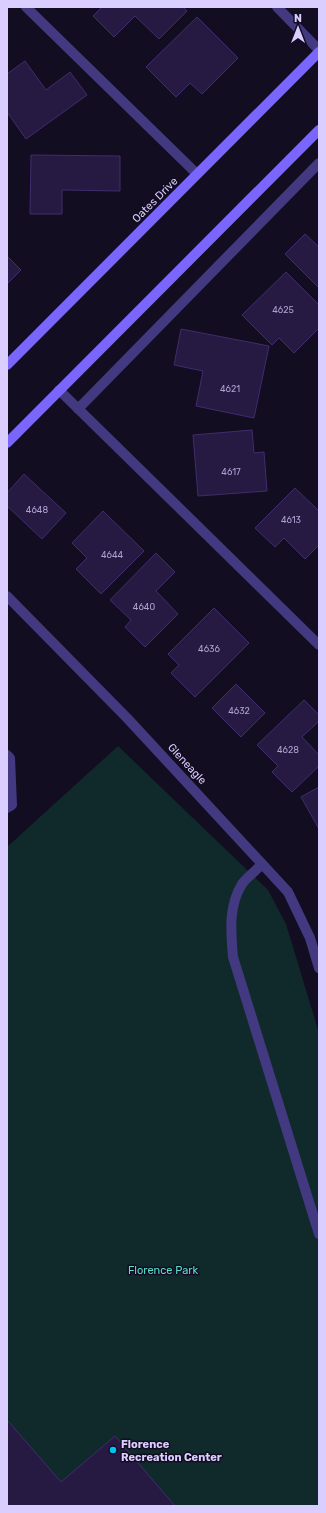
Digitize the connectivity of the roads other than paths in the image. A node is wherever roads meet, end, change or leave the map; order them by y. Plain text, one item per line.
1 (26, 7) edge
2 (277, 7) edge
3 (319, 51) edge
4 (319, 130) edge
5 (319, 163) edge
6 (197, 174) junction
7 (7, 365) edge
8 (59, 390) junction
9 (78, 408) junction
10 (7, 443) edge
11 (7, 596) edge
12 (319, 645) edge
13 (7, 755) edge
14 (7, 808) edge
15 (262, 864) junction
16 (319, 968) edge
17 (319, 1234) edge

1 - 6 street
2 - 3 street
3 - 6 main road, Oates Drive
4 - 8 main road
5 - 9 street
6 - 7 main road, Oates Drive
8 - 9 street
8 - 10 main road
9 - 12 street
11 - 15 street, Gleneagle
13 - 14 street
15 - 16 street, Gleneagle
15 - 17 street

